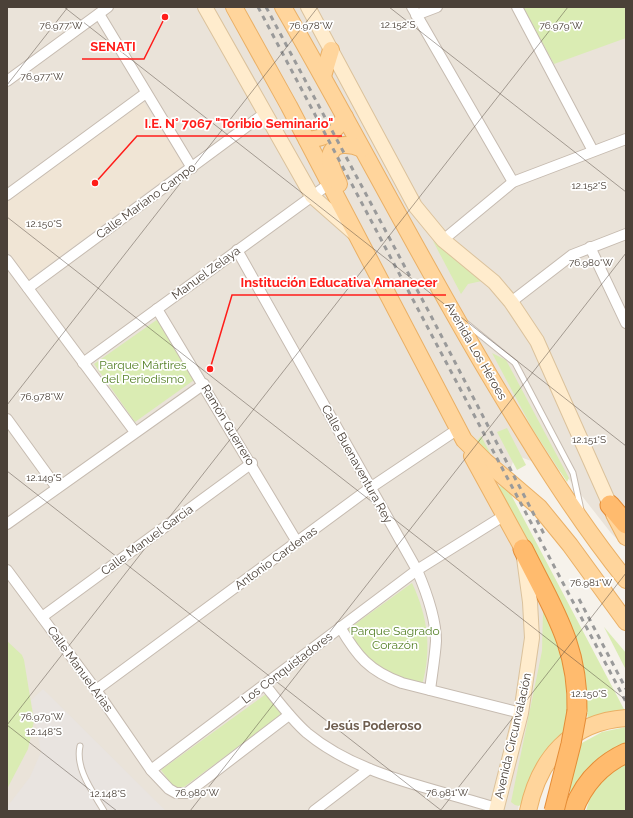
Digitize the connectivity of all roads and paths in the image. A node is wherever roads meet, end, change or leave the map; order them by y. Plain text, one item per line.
1 (108, 7) edge
2 (205, 7) edge
3 (234, 7) edge
4 (283, 7) edge
5 (308, 7) edge
6 (437, 7) edge
7 (517, 7) edge
8 (414, 11) edge
9 (99, 14) junction
10 (331, 50) junction
11 (322, 76) junction
12 (7, 81) edge
13 (146, 93) junction
14 (265, 113) junction
15 (345, 117) junction
16 (626, 139) edge
17 (307, 140) junction
18 (362, 150) junction
19 (594, 150) junction
20 (192, 168) junction
21 (514, 182) junction
22 (329, 184) junction
23 (7, 195) edge
24 (312, 196) junction
25 (344, 213) junction
26 (354, 233) junction
27 (626, 234) edge
28 (443, 240) junction
29 (590, 247) junction
30 (237, 250) junction
31 (7, 260) edge
32 (28, 288) junction
33 (511, 302) junction
34 (157, 309) junction
35 (453, 313) junction
36 (626, 323) edge
37 (83, 363) junction
38 (204, 384) junction
39 (7, 419) edge
40 (135, 432) junction
41 (461, 434) junction
42 (252, 464) junction
43 (57, 488) junction
44 (370, 488) junction
45 (613, 501) edge
46 (505, 515) junction
47 (7, 524) edge
48 (626, 524) edge
49 (585, 526) junction
50 (626, 537) edge
51 (297, 542) junction
52 (523, 549) junction
53 (7, 570) edge
54 (417, 570) junction
55 (626, 580) edge
56 (42, 617) junction
57 (626, 622) edge
58 (340, 628) junction
59 (265, 685) junction
60 (96, 690) junction
61 (430, 690) junction
62 (520, 713) junction
63 (289, 715) junction
64 (626, 718) edge
65 (80, 746) dead end
66 (626, 753) edge
67 (369, 769) junction
68 (151, 770) junction
69 (497, 810) edge
70 (104, 811) edge
71 (314, 811) edge
72 (528, 811) edge
73 (554, 811) edge
74 (574, 811) edge

1 - 9 street
2 - 14 main road
3 - 17 main road
4 - 11 main road, Avenida Los Héroes
5 - 10 main road
6 - 8 street
7 - 19 street
8 - 21 street
9 - 12 street
9 - 13 street
10 - 11 main road
10 - 28 main road
11 - 15 main road, Avenida Los Héroes
13 - 20 street
13 - 23 street
14 - 20 street, Calle Mariano Campo
14 - 24 main road
15 - 17 main road
15 - 18 main road, Avenida Los Héroes
16 - 19 street
17 - 22 main road
18 - 25 main road
18 - 35 main road, Avenida Los Héroes
19 - 21 street
20 - 32 street, Calle Mariano Campo
21 - 28 street
22 - 24 street, Manuel Zelaya
22 - 25 main road
24 - 26 main road
24 - 30 street, Manuel Zelaya
25 - 26 main road
26 - 41 main road
27 - 29 street
28 - 33 main road
29 - 33 street
29 - 36 street
30 - 34 street, Manuel Zelaya
30 - 44 street, Calle Buenaventura Rey
31 - 32 street
32 - 37 street
33 - 45 main road
34 - 37 street, Manuel Zelaya
34 - 38 street, Ramón Guerrero
35 - 49 main road, Avenida Los Héroes
35 - 49 lane
37 - 40 street
38 - 40 street
38 - 42 street, Ramón Guerrero
39 - 43 street
40 - 43 street
41 - 44 street, Antonio Cardenas
41 - 46 main road, Avenida Circunvalación
41 - 57 main road
42 - 51 street, Ramón Guerrero
42 - 56 street, Calle Manuel Garcia
43 - 47 street
44 - 51 street, Antonio Cardenas
44 - 54 street, Calle Buenaventura Rey
45 - 48 highway
45 - 50 main road
46 - 52 main road, Avenida Circunvalación
46 - 54 street, Los Conquistadores
49 - 55 main road, Avenida Los Héroes
51 - 60 street, Antonio Cardenas
52 - 62 main road, Avenida Circunvalación
52 - 73 highway, bridge
53 - 56 street, Calle Manuel Arias
54 - 58 street, Los Conquistadores
54 - 61 street, Calle Buenaventura Rey
56 - 60 street, Calle Manuel Arias
58 - 59 street, Los Conquistadores
58 - 61 street
59 - 63 street
59 - 68 street, Los Conquistadores
60 - 68 street, Calle Manuel Arias
61 - 62 street
62 - 69 main road, Avenida Circunvalación
63 - 67 street
63 - 68 street, Calle Manuel Arias
64 - 72 main road
65 - 70 lane
66 - 74 highway
67 - 69 street
67 - 71 street

